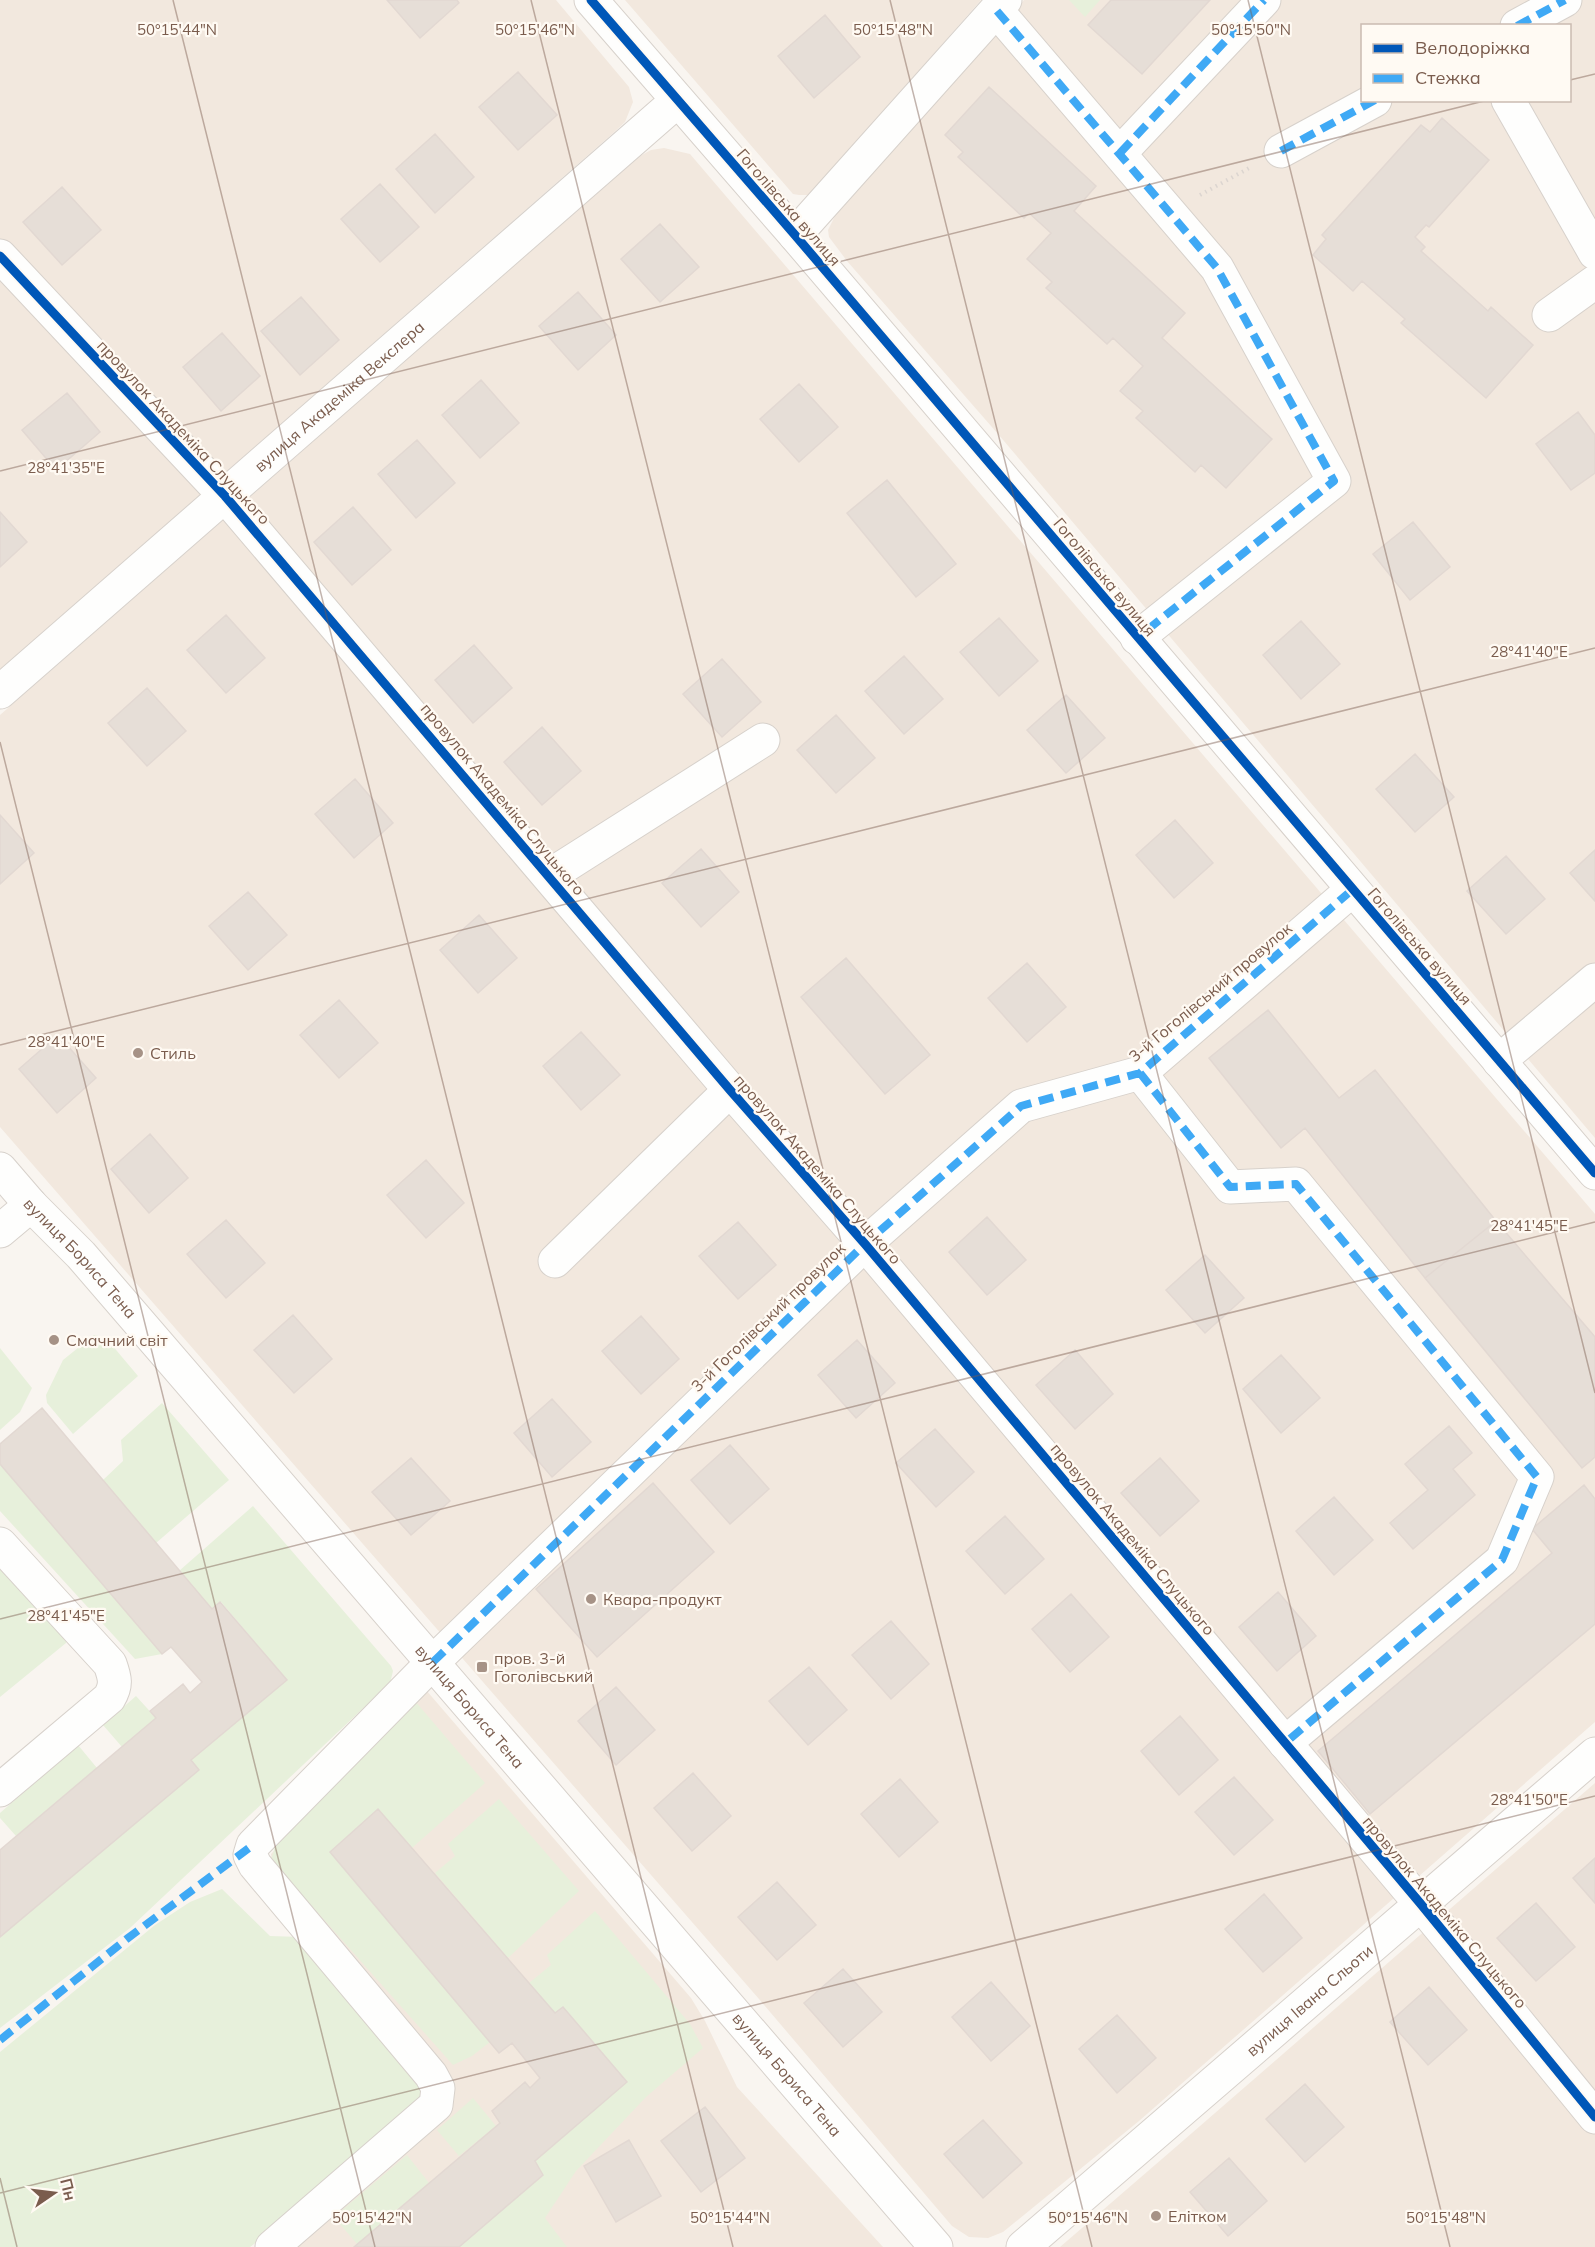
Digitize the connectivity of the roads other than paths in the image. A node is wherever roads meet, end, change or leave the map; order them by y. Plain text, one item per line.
1 (591, 0) edge
2 (1264, 0) edge
3 (1565, 0) edge
4 (1001, 5) edge
5 (1521, 24) edge
6 (677, 101) junction
7 (1372, 102) edge
8 (1509, 102) edge
9 (1281, 151) road end
10 (1120, 153) junction
11 (795, 236) junction
12 (1595, 253) edge
13 (0, 256) edge
14 (1595, 282) edge
15 (1549, 315) dead end
16 (225, 496) junction
17 (1137, 638) junction
18 (0, 692) edge
19 (763, 740) dead end
20 (549, 876) junction
21 (1352, 890) junction
22 (1595, 980) edge
23 (1499, 1061) junction
24 (1140, 1073) junction
25 (730, 1090) junction
26 (0, 1169) edge
27 (1595, 1173) edge
28 (31, 1204) junction
29 (0, 1231) edge
30 (865, 1244) junction
31 (555, 1261) dead end
32 (0, 1544) edge
33 (433, 1662) junction
34 (1285, 1743) junction
35 (1595, 1754) edge
36 (0, 1790) edge
37 (1420, 1903) junction
38 (1595, 2117) edge
39 (272, 2247) edge
40 (936, 2247) edge
41 (1023, 2247) edge

1 - 6 street, Гоголівська вулиця
2 - 10 street
3 - 5 street
4 - 10 street
4 - 11 street
6 - 11 street, Гоголівська вулиця
6 - 16 street, вулиця Академіка Векслера
7 - 9 street
8 - 12 street
10 - 17 street
11 - 17 street, Гоголівська вулиця
13 - 16 street, провулок Академіка Слуцького
14 - 15 street
16 - 18 street, вулиця Академіка Векслера
16 - 20 street, провулок Академіка Слуцького
17 - 21 street, Гоголівська вулиця
19 - 20 street
20 - 25 street, провулок Академіка Слуцького
21 - 23 street, Гоголівська вулиця
21 - 24 street, 3-й Гоголівський провулок
22 - 23 street
23 - 27 street, Гоголівська вулиця
24 - 30 street, 3-й Гоголівський провулок
24 - 34 street
25 - 30 street, провулок Академіка Слуцького
25 - 31 street
26 - 28 street, вулиця Бориса Тена
28 - 29 street
28 - 33 street, вулиця Бориса Тена
30 - 33 street, 3-й Гоголівський провулок
30 - 34 street, провулок Академіка Слуцького
32 - 36 street
33 - 39 street, 3-й Гоголівський провулок
33 - 40 street, вулиця Бориса Тена
34 - 37 street, провулок Академіка Слуцького
35 - 37 street, вулиця Івана Сльоти
37 - 38 street, провулок Академіка Слуцького
37 - 41 street, вулиця Івана Сльоти

